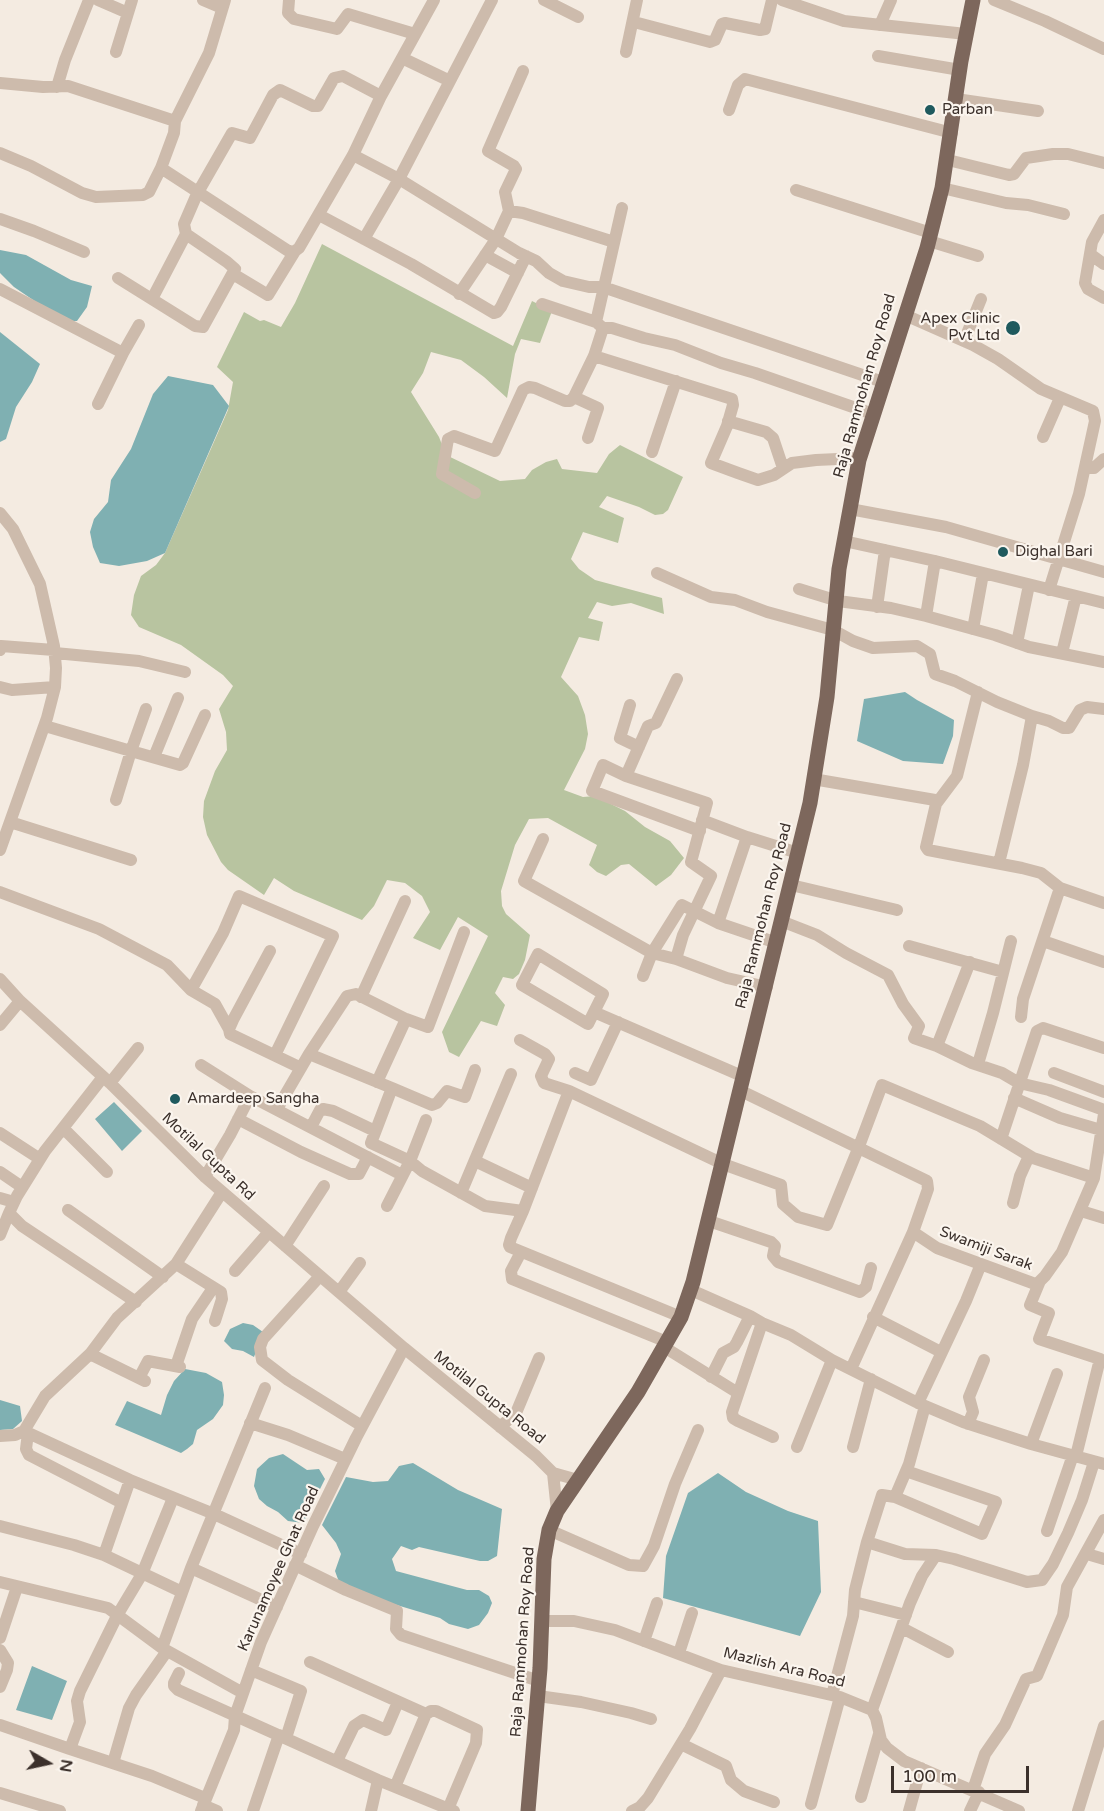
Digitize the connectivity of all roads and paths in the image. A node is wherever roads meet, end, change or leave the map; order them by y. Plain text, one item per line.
1 (89, 0) edge
2 (98, 0) edge
3 (132, 0) edge
4 (203, 0) edge
5 (289, 0) edge
6 (434, 0) edge
7 (492, 0) edge
8 (544, 0) edge
9 (637, 0) edge
10 (772, 0) edge
11 (782, 0) edge
12 (891, 0) edge
13 (974, 0) edge
14 (994, 0) edge
15 (224, 4) edge
16 (128, 13) junction
17 (578, 17) dead end
18 (634, 22) junction
19 (880, 25) junction
20 (415, 34) junction
21 (966, 34) junction
22 (1104, 49) edge
23 (116, 52) dead end
24 (626, 52) dead end
25 (878, 56) dead end
26 (402, 58) junction
27 (960, 70) junction
28 (523, 71) dead end
29 (450, 81) junction
30 (0, 83) edge
31 (57, 87) junction
32 (381, 96) junction
33 (956, 99) junction
34 (729, 110) dead end
35 (1038, 111) dead end
36 (175, 121) junction
37 (952, 133) junction
38 (0, 153) edge
39 (353, 155) junction
40 (948, 160) junction
41 (1104, 163) edge
42 (161, 168) junction
43 (399, 179) junction
44 (942, 188) junction
45 (796, 190) dead end
46 (199, 193) junction
47 (622, 208) dead end
48 (509, 211) junction
49 (1064, 214) dead end
50 (319, 215) junction
51 (0, 219) edge
52 (1104, 220) edge
53 (186, 234) junction
54 (930, 237) junction
55 (364, 239) junction
56 (496, 239) junction
57 (614, 242) junction
58 (84, 252) dead end
59 (295, 252) junction
60 (1090, 254) junction
61 (485, 255) junction
62 (526, 256) junction
63 (978, 256) dead end
64 (1104, 264) edge
65 (518, 273) junction
66 (233, 274) junction
67 (118, 278) dead end
68 (603, 287) junction
69 (0, 289) edge
70 (459, 294) junction
71 (1104, 298) edge
72 (152, 299) junction
73 (981, 299) dead end
74 (542, 304) dead end
75 (904, 315) junction
76 (139, 325) dead end
77 (600, 325) junction
78 (964, 340) junction
79 (123, 352) junction
80 (594, 356) junction
81 (675, 381) junction
82 (883, 382) junction
83 (574, 397) junction
84 (1060, 398) junction
85 (98, 404) dead end
86 (1098, 412) edge
87 (873, 414) junction
88 (728, 421) junction
89 (1043, 437) dead end
90 (588, 438) dead end
91 (652, 452) dead end
92 (860, 458) junction
93 (1104, 459) edge
94 (783, 468) junction
95 (1084, 468) junction
96 (475, 493) dead end
97 (850, 509) junction
98 (0, 513) edge
99 (844, 541) junction
100 (885, 550) junction
101 (1059, 559) junction
102 (935, 561) junction
103 (1104, 572) edge
104 (657, 573) dead end
105 (983, 574) junction
106 (1029, 585) junction
107 (799, 588) dead end
108 (1049, 590) junction
109 (1076, 597) junction
110 (838, 601) junction
111 (1103, 601) edge
112 (877, 607) junction
113 (926, 616) junction
114 (974, 629) junction
115 (833, 630) junction
116 (1017, 643) junction
117 (0, 650) edge
118 (55, 651) junction
119 (1062, 653) junction
120 (1104, 662) edge
121 (185, 672) dead end
122 (677, 679) dead end
123 (0, 687) edge
124 (55, 687) junction
125 (978, 692) junction
126 (178, 698) dead end
127 (630, 705) dead end
128 (146, 709) dead end
129 (1104, 709) edge
130 (205, 715) dead end
131 (1032, 716) junction
132 (45, 726) junction
133 (639, 747) junction
134 (131, 751) junction
135 (154, 757) junction
136 (626, 776) junction
137 (813, 779) junction
138 (116, 800) dead end
139 (936, 804) junction
140 (10, 822) junction
141 (701, 825) junction
142 (747, 837) junction
143 (543, 839) dead end
144 (0, 850) edge
145 (798, 853) junction
146 (131, 861) dead end
147 (999, 863) junction
148 (791, 885) junction
149 (1060, 888) junction
150 (0, 892) edge
151 (405, 901) dead end
152 (1104, 903) edge
153 (897, 910) dead end
154 (695, 912) junction
155 (782, 921) junction
156 (718, 923) junction
157 (464, 932) dead end
158 (1011, 941) dead end
159 (1043, 941) junction
160 (777, 943) junction
161 (909, 946) dead end
162 (270, 951) dead end
163 (652, 952) junction
164 (676, 959) junction
165 (1104, 962) edge
166 (970, 963) junction
167 (1004, 972) junction
168 (643, 976) dead end
169 (1, 982) edge
170 (767, 987) junction
171 (191, 990) junction
172 (361, 997) junction
173 (20, 1001) junction
174 (594, 1012) junction
175 (1020, 1017) dead end
176 (406, 1019) junction
177 (618, 1022) junction
178 (0, 1025) edge
179 (229, 1029) junction
180 (520, 1040) dead end
181 (937, 1046) junction
182 (138, 1048) dead end
183 (1104, 1048) edge
184 (309, 1054) junction
185 (275, 1055) junction
186 (978, 1064) junction
187 (201, 1065) dead end
188 (301, 1068) junction
189 (475, 1070) dead end
190 (1054, 1072) dead end
191 (575, 1073) dead end
192 (511, 1074) dead end
193 (107, 1080) junction
194 (377, 1082) junction
195 (741, 1083) junction
196 (1019, 1083) junction
197 (392, 1088) junction
198 (568, 1091) junction
199 (1104, 1092) edge
200 (250, 1096) junction
201 (1014, 1098) junction
202 (277, 1109) junction
203 (1104, 1112) edge
204 (238, 1119) junction
205 (426, 1120) dead end
206 (310, 1127) junction
207 (63, 1128) junction
208 (1101, 1130) junction
209 (375, 1131) junction
210 (0, 1133) edge
211 (1001, 1138) junction
212 (858, 1149) junction
213 (1029, 1156) junction
214 (368, 1157) junction
215 (40, 1159) junction
216 (410, 1161) junction
217 (475, 1161) junction
218 (723, 1164) junction
219 (0, 1172) edge
220 (107, 1172) dead end
221 (402, 1175) junction
222 (205, 1177) junction
223 (1094, 1178) junction
224 (324, 1186) dead end
225 (22, 1187) junction
226 (532, 1188) junction
227 (222, 1192) junction
228 (461, 1193) junction
229 (0, 1198) edge
230 (1013, 1203) dead end
231 (387, 1206) dead end
232 (12, 1207) junction
233 (68, 1210) dead end
234 (523, 1211) junction
235 (1081, 1211) junction
236 (1104, 1218) edge
237 (709, 1221) junction
238 (913, 1232) junction
239 (269, 1233) junction
240 (0, 1235) edge
241 (285, 1246) junction
242 (520, 1252) junction
243 (360, 1263) dead end
244 (176, 1264) junction
245 (981, 1264) junction
246 (871, 1268) dead end
247 (235, 1271) dead end
248 (320, 1276) junction
249 (163, 1277) junction
250 (1038, 1285) junction
251 (213, 1287) junction
252 (691, 1290) junction
253 (339, 1292) junction
254 (136, 1302) junction
255 (750, 1316) junction
256 (681, 1317) junction
257 (873, 1317) junction
258 (215, 1321) dead end
259 (762, 1323) junction
260 (665, 1345) junction
261 (404, 1348) junction
262 (941, 1352) junction
263 (90, 1354) junction
264 (539, 1358) dead end
265 (831, 1360) junction
266 (984, 1360) dead end
267 (851, 1369) junction
268 (1057, 1374) dead end
269 (711, 1377) junction
270 (871, 1379) junction
271 (265, 1388) dead end
272 (738, 1393) junction
273 (921, 1404) junction
274 (250, 1423) junction
275 (968, 1424) junction
276 (362, 1426) junction
277 (500, 1427) junction
278 (698, 1430) dead end
279 (26, 1432) junction
280 (0, 1436) edge
281 (772, 1437) dead end
282 (1031, 1444) junction
283 (797, 1447) dead end
284 (852, 1447) dead end
285 (1074, 1455) junction
286 (345, 1459) junction
287 (1099, 1463) edge
288 (906, 1471) junction
289 (553, 1473) junction
290 (130, 1480) junction
291 (578, 1480) junction
292 (895, 1497) junction
293 (173, 1498) junction
294 (123, 1503) junction
295 (557, 1511) junction
296 (214, 1514) junction
297 (1104, 1520) edge
298 (0, 1526) edge
299 (549, 1530) junction
300 (1047, 1531) dead end
301 (867, 1542) junction
302 (936, 1554) junction
303 (1087, 1554) junction
304 (104, 1555) junction
305 (298, 1559) junction
306 (1104, 1559) edge
307 (191, 1568) junction
308 (142, 1574) junction
309 (0, 1582) edge
310 (16, 1587) junction
311 (182, 1592) junction
312 (854, 1602) junction
313 (657, 1603) dead end
314 (277, 1607) junction
315 (692, 1613) dead end
316 (118, 1614) junction
317 (906, 1615) junction
318 (541, 1621) junction
319 (902, 1628) junction
320 (0, 1638) edge
321 (644, 1641) junction
322 (0, 1650) edge
323 (164, 1650) junction
324 (948, 1652) dead end
325 (678, 1653) junction
326 (310, 1662) dead end
327 (251, 1670) junction
328 (722, 1670) junction
329 (179, 1673) dead end
330 (0, 1687) edge
331 (538, 1689) junction
332 (243, 1693) junction
333 (836, 1696) junction
334 (398, 1702) junction
335 (872, 1710) junction
336 (426, 1714) junction
337 (235, 1716) junction
338 (651, 1719) dead end
339 (0, 1725) edge
340 (1104, 1726) edge
341 (879, 1734) junction
342 (282, 1736) junction
343 (681, 1744) junction
344 (70, 1749) junction
345 (338, 1761) junction
346 (113, 1763) junction
347 (921, 1768) junction
348 (378, 1780) junction
349 (395, 1786) junction
350 (976, 1791) junction
351 (0, 1793) edge
352 (861, 1797) dead end
353 (774, 1802) dead end
354 (203, 1804) edge
355 (811, 1804) dead end
356 (425, 1805) edge
357 (451, 1810) edge
358 (60, 1811) edge
359 (217, 1811) edge
360 (252, 1811) edge
361 (371, 1811) edge
362 (528, 1811) edge
363 (632, 1811) edge
364 (909, 1811) edge
365 (970, 1811) edge
366 (1019, 1811) edge
367 (1078, 1811) edge

1 - 31 street
2 - 16 street
3 - 16 street
4 - 15 street
5 - 20 street
6 - 20 street
7 - 29 street
8 - 17 street
9 - 18 street
10 - 18 street
11 - 19 street
12 - 19 street
13 - 21 main road, Raja Rammohan Roy Road
14 - 22 street
15 - 36 street
16 - 23 street
18 - 24 street
19 - 21 street
20 - 26 street
21 - 27 main road, Raja Rammohan Roy Road
25 - 27 street
26 - 29 street
26 - 32 street
27 - 33 main road, Raja Rammohan Roy Road
28 - 48 street
29 - 43 street
30 - 31 street
31 - 36 street
32 - 39 street
32 - 46 street
33 - 35 street
33 - 37 main road, Raja Rammohan Roy Road
34 - 37 street
36 - 42 street
37 - 40 main road, Raja Rammohan Roy Road
38 - 42 street
39 - 43 street
39 - 50 street
40 - 41 street
40 - 44 main road, Raja Rammohan Roy Road
42 - 46 street
43 - 55 street
43 - 56 street
44 - 49 street
44 - 54 main road, Raja Rammohan Roy Road
45 - 54 street
46 - 53 street
46 - 59 street
47 - 57 street
48 - 56 street
48 - 57 street
50 - 55 street
50 - 59 street
51 - 58 street
52 - 60 street
53 - 66 street
53 - 72 street
54 - 63 street
54 - 75 main road, Raja Rammohan Roy Road
55 - 70 street
56 - 61 street
56 - 62 street
57 - 68 street
59 - 66 street
60 - 64 street
60 - 71 street
61 - 65 street
61 - 70 street
62 - 65 street
62 - 68 street
65 - 70 street
66 - 72 street
67 - 72 street
68 - 77 street
68 - 82 street
69 - 79 street
73 - 78 street
74 - 77 street
75 - 78 street
75 - 82 main road, Raja Rammohan Roy Road
76 - 79 street
77 - 80 street
77 - 87 street
78 - 84 street
79 - 85 street
80 - 81 street
80 - 83 street
81 - 88 street
81 - 91 street
82 - 87 main road, Raja Rammohan Roy Road
83 - 90 street
83 - 96 street
84 - 86 street
84 - 89 street
86 - 95 street
87 - 92 main road, Raja Rammohan Roy Road
88 - 94 street
88 - 94 street
92 - 94 street
92 - 97 main road, Raja Rammohan Roy Road
93 - 95 street
95 - 101 street
97 - 99 main road, Raja Rammohan Roy Road
97 - 101 street
98 - 118 street
99 - 100 street
99 - 110 main road, Raja Rammohan Roy Road
100 - 102 street
100 - 112 street
101 - 103 street
101 - 108 street
102 - 105 street
102 - 113 street
104 - 115 street
105 - 106 street
105 - 114 street
106 - 108 street
106 - 116 street
107 - 110 street
108 - 109 street
109 - 111 street
109 - 119 street
110 - 112 street
110 - 115 main road, Raja Rammohan Roy Road
112 - 113 street
113 - 114 street
114 - 116 street
115 - 125 street
115 - 137 main road, Raja Rammohan Roy Road
116 - 119 street
117 - 118 street
118 - 121 street
118 - 124 street
119 - 120 street
122 - 133 street
123 - 124 street
124 - 132 street
125 - 131 street
125 - 139 street
126 - 135 street
127 - 133 street
128 - 134 street
129 - 131 street
130 - 135 street
131 - 147 street
132 - 134 street
132 - 140 street
133 - 136 street
134 - 135 street
134 - 138 street
136 - 141 street
136 - 141 street
137 - 139 street
137 - 145 main road, Raja Rammohan Roy Road
139 - 147 street
140 - 144 street
140 - 146 street
141 - 142 street
141 - 154 street
142 - 145 street
142 - 156 street
143 - 163 street
145 - 148 main road, Raja Rammohan Roy Road
147 - 149 street
148 - 153 street
148 - 155 main road, Raja Rammohan Roy Road
149 - 152 street
149 - 159 street
150 - 171 street
151 - 172 street
154 - 156 street
154 - 163 street
154 - 164 street
155 - 160 main road, Raja Rammohan Roy Road
155 - 181 street
156 - 160 street
157 - 176 street
158 - 167 street
159 - 165 street
159 - 175 street
160 - 170 main road, Raja Rammohan Roy Road
161 - 166 street
162 - 179 street
163 - 164 street
163 - 168 street
164 - 170 street
166 - 167 street
166 - 181 street
167 - 186 street
169 - 173 street, Motilal Gupta Rd
170 - 195 main road, Raja Rammohan Roy Road
171 - 179 street
171 - 185 street
172 - 176 street
172 - 184 street
173 - 178 street
173 - 193 street, Motilal Gupta Rd
174 - 174 street
174 - 177 street
176 - 194 street
177 - 191 street
177 - 195 street
179 - 185 street
180 - 198 street
181 - 186 street
182 - 193 street
183 - 196 street
184 - 188 street
184 - 194 street
185 - 188 street
186 - 196 street
187 - 200 street
188 - 202 street
189 - 197 street
190 - 199 street
192 - 217 street
193 - 207 street
193 - 222 street, Motilal Gupta Rd
194 - 197 street
195 - 212 street
195 - 218 main road, Raja Rammohan Roy Road
196 - 201 street
196 - 203 street
197 - 209 street
198 - 218 street
198 - 226 street
200 - 202 street
200 - 204 street
201 - 208 street
201 - 211 street
202 - 206 street
203 - 208 street
204 - 214 street
204 - 222 street
205 - 216 street
206 - 209 street
206 - 214 street
207 - 215 street
207 - 220 street
208 - 223 street
209 - 216 street
210 - 215 street
211 - 212 street
211 - 213 street
212 - 218 street
212 - 238 street
213 - 223 street
213 - 230 street
214 - 221 street
215 - 225 street
216 - 221 street
216 - 228 street
217 - 226 street
217 - 228 street
218 - 237 main road, Raja Rammohan Roy Road
219 - 225 street
221 - 231 street
222 - 227 street, Motilal Gupta Rd
223 - 235 street
224 - 241 street
225 - 232 street
226 - 234 street
227 - 239 street, Motilal Gupta Rd
227 - 244 street
228 - 234 street
229 - 232 street
232 - 240 street
232 - 254 street
233 - 249 street
234 - 242 street
235 - 236 street
235 - 250 street
237 - 246 street
237 - 252 main road, Raja Rammohan Roy Road
238 - 245 street, Swamiji Sarak
238 - 257 street
239 - 241 street, Motilal Gupta Rd
239 - 247 street
241 - 248 street, Motilal Gupta Rd
242 - 256 street
242 - 260 street
243 - 253 street
244 - 249 street
244 - 251 street
245 - 250 street, Swamiji Sarak
245 - 262 street
248 - 253 street, Motilal Gupta Rd
248 - 276 street
249 - 254 street
250 - 285 street
251 - 258 street
251 - 263 street
252 - 255 street
252 - 256 main road, Raja Rammohan Roy Road
253 - 261 street, Motilal Gupta Rd
254 - 263 street
255 - 259 street
255 - 269 street
256 - 260 main road, Raja Rammohan Roy Road
257 - 262 street
257 - 267 street
259 - 265 street
259 - 272 street
260 - 269 street
260 - 291 main road, Raja Rammohan Roy Road
261 - 276 street, Karunamoyee Ghat Road
261 - 277 street, Motilal Gupta Road
262 - 273 street
263 - 279 street
264 - 277 street
265 - 267 street
265 - 283 street
266 - 275 street
267 - 270 street
268 - 282 street
269 - 272 street
270 - 273 street
270 - 284 street
271 - 274 street
272 - 281 street
273 - 275 street
273 - 288 street
274 - 286 street
274 - 296 street
275 - 282 street
276 - 286 street, Karunamoyee Ghat Road
277 - 289 street, Motilal Gupta Road
278 - 299 street
279 - 280 street
279 - 290 street
279 - 294 street
282 - 285 street
285 - 287 street
285 - 300 street
286 - 305 street, Karunamoyee Ghat Road
287 - 302 street
288 - 292 street
288 - 292 street
289 - 291 street, Motilal Gupta Road
289 - 295 street
290 - 293 street
290 - 294 street
291 - 295 main road, Raja Rammohan Roy Road
292 - 301 street
293 - 296 street
293 - 308 street
294 - 304 street
295 - 299 main road, Raja Rammohan Roy Road
296 - 305 street
296 - 307 street
297 - 303 street
298 - 304 street
299 - 318 main road, Raja Rammohan Roy Road
301 - 302 street
301 - 312 street
302 - 317 street
303 - 306 street
303 - 350 street
304 - 308 street
305 - 314 street, Karunamoyee Ghat Road
305 - 331 street
307 - 311 street
307 - 314 street
308 - 311 street
308 - 316 street
309 - 310 street
310 - 316 street
310 - 320 street
311 - 323 street
312 - 317 street
312 - 333 street
313 - 321 street
314 - 327 street, Karunamoyee Ghat Road
315 - 325 street
316 - 323 street
316 - 344 street
317 - 319 street
318 - 321 street, Mazlish Ara Road
318 - 331 main road, Raja Rammohan Roy Road
319 - 324 street
319 - 335 street
321 - 325 street, Mazlish Ara Road
322 - 330 street
323 - 332 street
323 - 346 street
325 - 328 street, Mazlish Ara Road
326 - 334 street
327 - 332 street, Karunamoyee Ghat Road
327 - 342 street
328 - 333 street, Mazlish Ara Road
328 - 343 street
329 - 337 street
331 - 338 street
331 - 362 main road, Raja Rammohan Roy Road
332 - 337 street, Karunamoyee Ghat Road
333 - 335 street, Mazlish Ara Road
333 - 355 street
334 - 336 street
334 - 345 street
335 - 341 street
336 - 349 street
336 - 357 street
337 - 342 street
337 - 354 street, Karunamoyee Ghat Road
339 - 344 street
340 - 367 street
341 - 347 street
341 - 352 street
342 - 345 street
342 - 360 street
343 - 353 street
343 - 363 street
344 - 346 street
345 - 348 street
346 - 354 street
347 - 350 street
347 - 364 street
348 - 349 street
348 - 361 street
349 - 356 street
350 - 365 street
350 - 366 street
351 - 358 street
354 - 359 street
356 - 357 street

